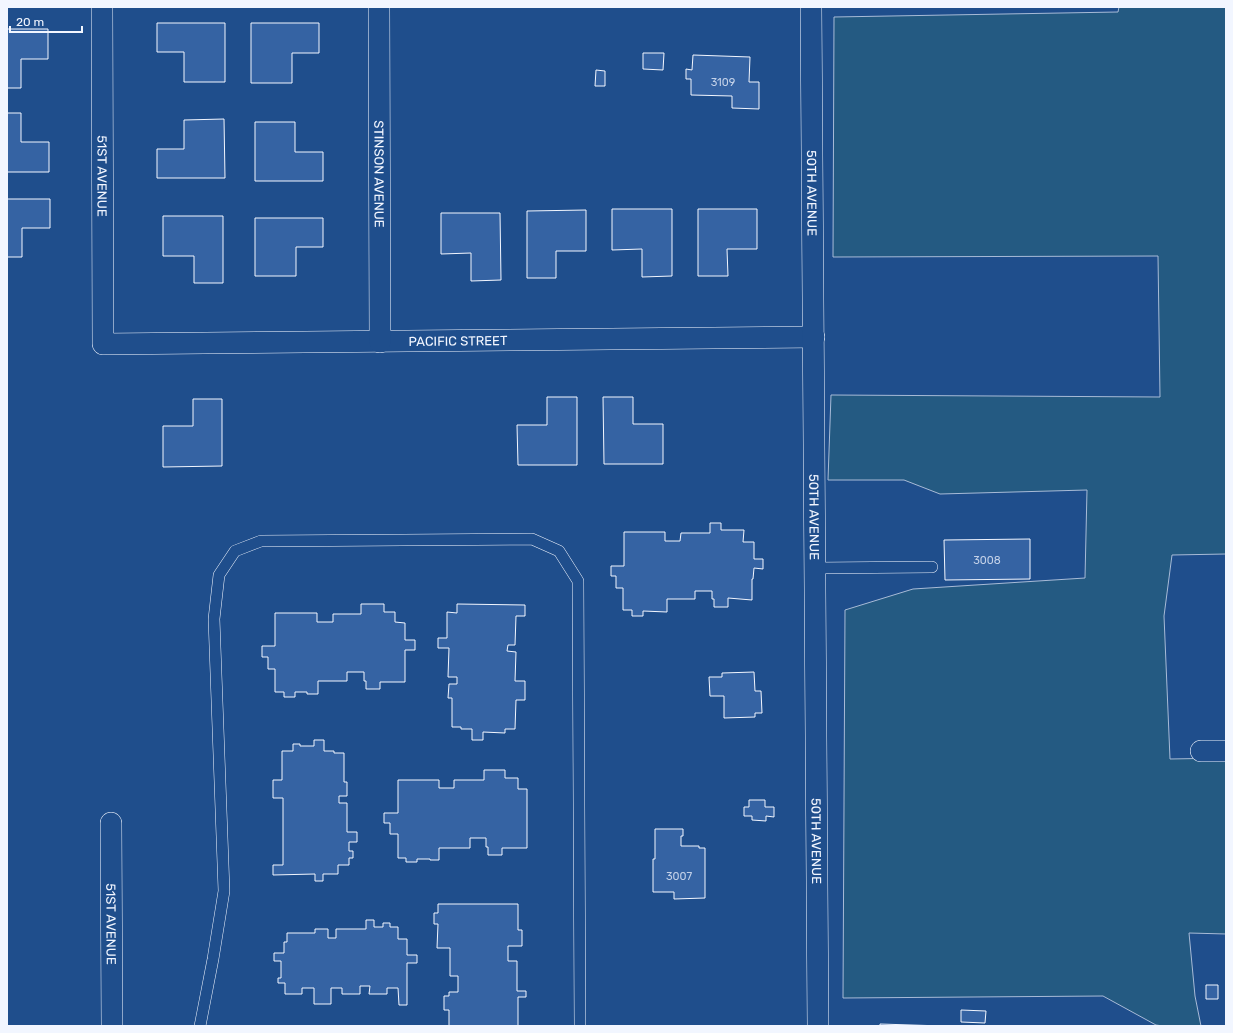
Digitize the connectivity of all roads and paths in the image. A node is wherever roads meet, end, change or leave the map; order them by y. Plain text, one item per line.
1 (102, 7) edge
2 (379, 7) edge
3 (811, 7) edge
4 (814, 337) junction
5 (380, 342) junction
6 (103, 344) joint
7 (932, 567) dead end
8 (815, 568) junction
9 (1201, 751) dead end
10 (1226, 751) edge
11 (111, 823) dead end
12 (112, 1026) edge
13 (200, 1026) edge
14 (580, 1026) edge
15 (818, 1026) edge

1 - 6 street, 51ST AVENUE
2 - 5 street, STINSON AVENUE
3 - 4 street, 50TH AVENUE
4 - 5 street, PACIFIC STREET
4 - 8 street, 50TH AVENUE
5 - 6 street, PACIFIC STREET
7 - 8 lane
8 - 15 street, 50TH AVENUE
9 - 10 street
11 - 12 street, 51ST AVENUE
13 - 14 lane

